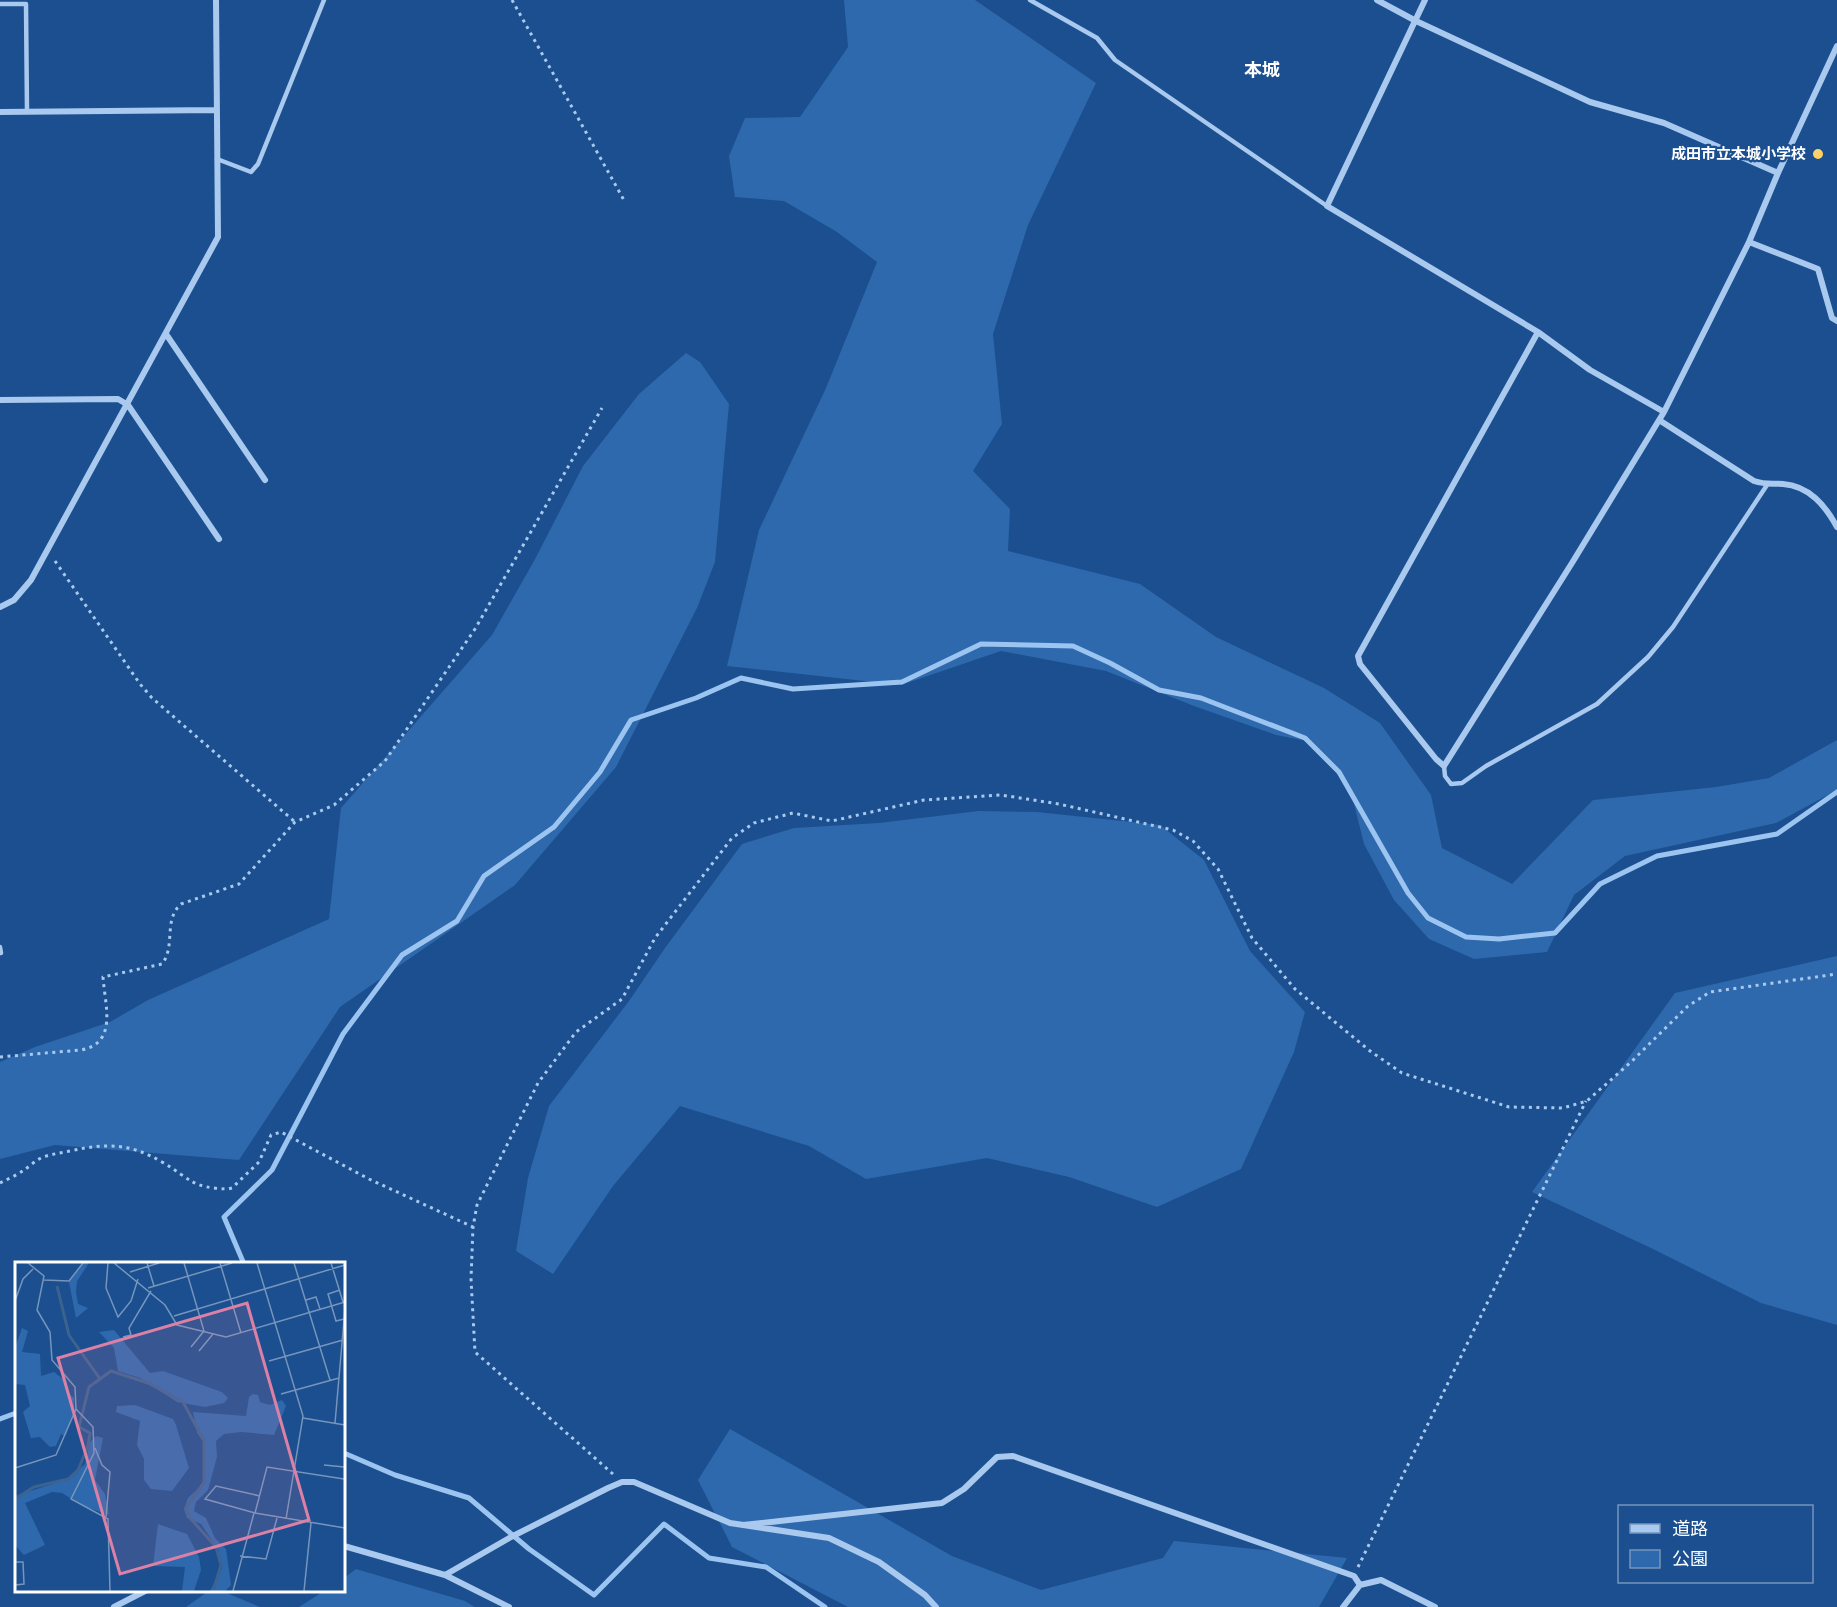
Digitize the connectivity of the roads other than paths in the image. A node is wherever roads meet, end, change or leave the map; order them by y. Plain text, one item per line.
1 (216, 0) edge
2 (324, 0) edge
3 (1030, 0) edge
4 (1377, 0) edge
5 (1425, 0) edge
6 (0, 4) edge
7 (1416, 21) junction
8 (1837, 46) edge
9 (217, 110) junction
10 (0, 112) edge
11 (27, 112) junction
12 (218, 159) junction
13 (1778, 173) junction
14 (1327, 206) junction
15 (1749, 243) junction
16 (1837, 321) edge
17 (1538, 332) junction
18 (166, 334) junction
19 (0, 400) edge
20 (128, 405) junction
21 (1664, 412) junction
22 (1659, 420) junction
23 (265, 480) dead end
24 (1767, 486) junction
25 (1837, 527) edge
26 (219, 539) dead end
27 (0, 607) edge
28 (1444, 766) junction
29 (0, 947) edge
30 (1, 953) edge
31 (743, 1525) junction
32 (345, 1546) edge
33 (445, 1575) junction
34 (1360, 1585) junction
35 (143, 1592) edge
36 (114, 1607) edge
37 (509, 1607) edge
38 (936, 1607) edge
39 (1343, 1607) edge
40 (1436, 1607) edge

1 - 9 street
2 - 12 lane
3 - 14 lane
4 - 7 street
5 - 7 street
6 - 11 lane
7 - 13 street
7 - 14 street
8 - 13 street
9 - 11 street
9 - 12 street
10 - 11 street
12 - 18 street
13 - 15 street
14 - 17 street
15 - 16 street
15 - 21 street
17 - 21 street
17 - 28 street
18 - 20 street
18 - 23 street
19 - 20 street
20 - 26 street
20 - 27 street
21 - 22 street
22 - 24 street
22 - 28 street
24 - 25 street
24 - 28 lane
29 - 30 lane
31 - 33 street
31 - 34 street
31 - 38 street
32 - 33 street
33 - 37 street
34 - 39 street
34 - 40 street
35 - 36 street

